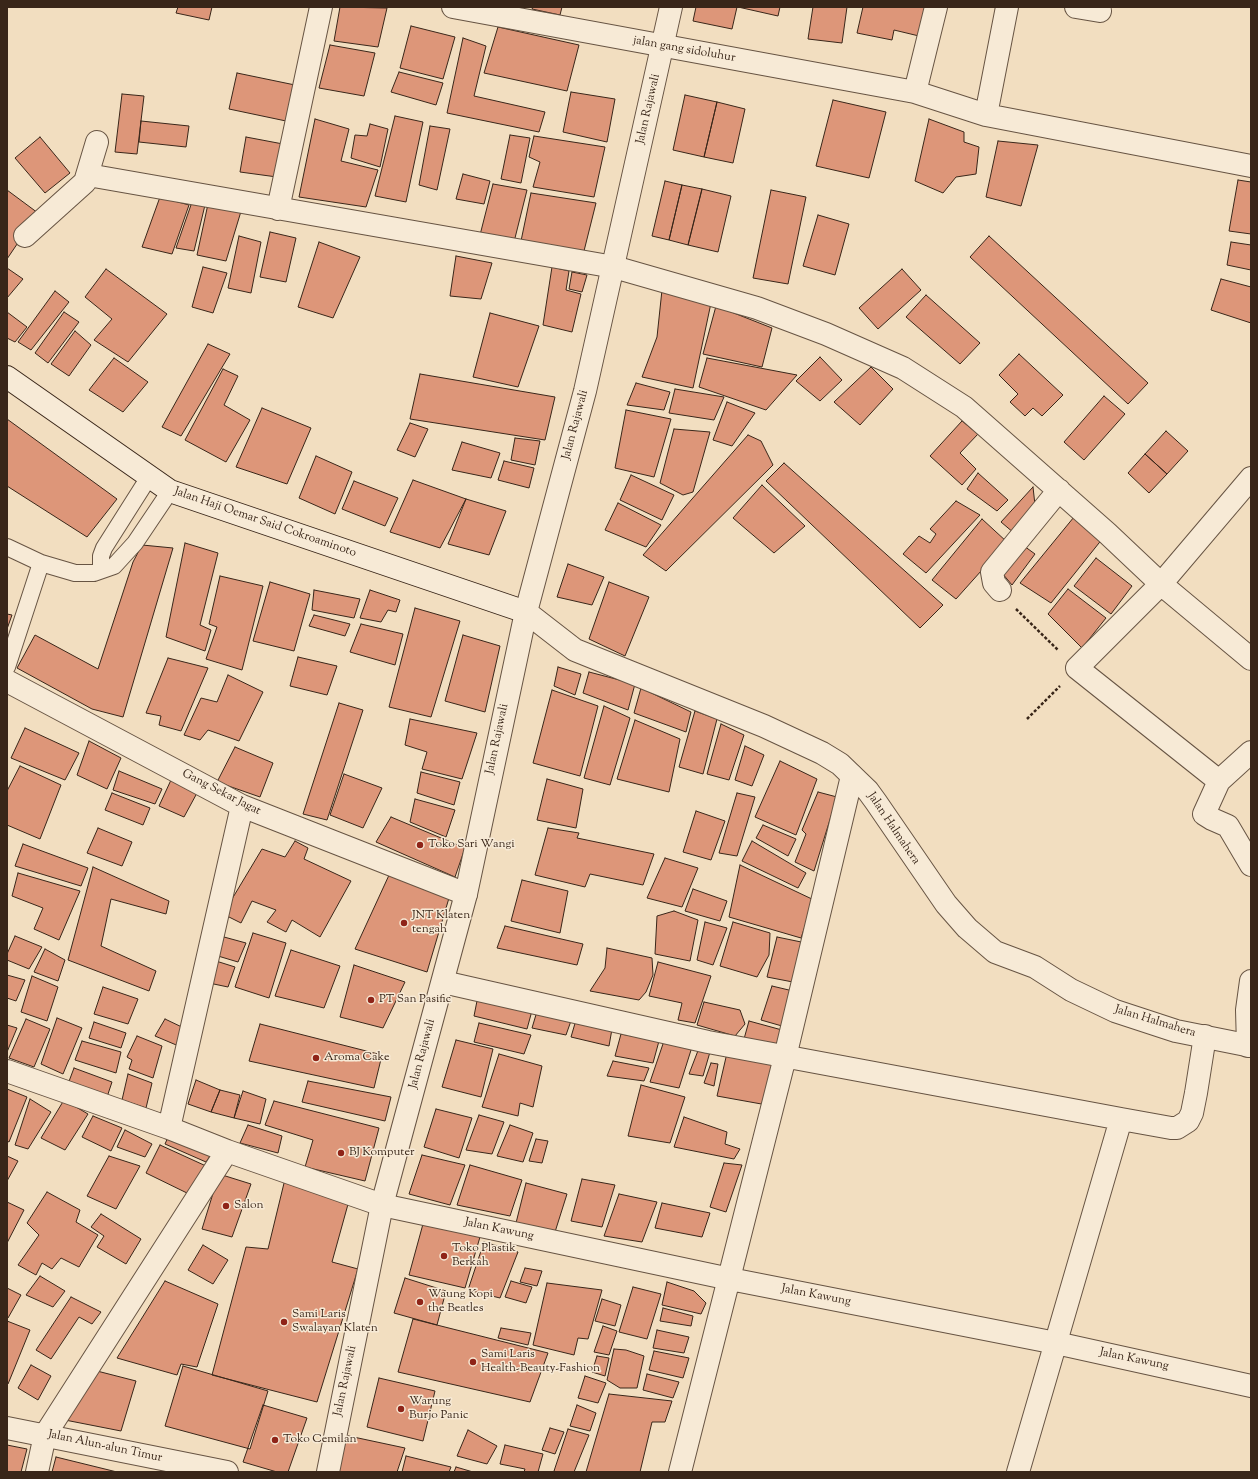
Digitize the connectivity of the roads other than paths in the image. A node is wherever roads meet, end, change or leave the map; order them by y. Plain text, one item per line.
1 (321, 7) edge
2 (453, 7) edge
3 (671, 7) edge
4 (936, 7) edge
5 (1007, 7) edge
6 (1076, 7) edge
7 (1100, 12) dead end
8 (663, 46) junction
9 (915, 92) junction
10 (986, 115) junction
11 (98, 142) dead end
12 (1251, 166) edge
13 (87, 179) junction
14 (278, 209) junction
15 (25, 236) dead end
16 (614, 267) junction
17 (7, 377) edge
18 (149, 476) junction
19 (1251, 478) edge
20 (1059, 490) junction
21 (170, 491) junction
22 (7, 547) edge
23 (41, 563) junction
24 (100, 570) junction
25 (1161, 584) junction
26 (1000, 590) road end
27 (526, 612) junction
28 (1251, 659) edge
29 (7, 667) edge
30 (7, 681) edge
31 (1251, 752) edge
32 (852, 776) junction
33 (1219, 781) junction
34 (242, 806) junction
35 (1251, 865) edge
36 (466, 894) junction
37 (1251, 981) edge
38 (443, 982) junction
39 (1210, 1038) junction
40 (1248, 1046) edge
41 (785, 1057) junction
42 (7, 1071) edge
43 (1121, 1119) junction
44 (169, 1128) junction
45 (227, 1152) junction
46 (382, 1205) junction
47 (730, 1279) junction
48 (1056, 1343) junction
49 (1251, 1386) edge
50 (7, 1428) edge
51 (46, 1435) junction
52 (37, 1472) edge
53 (226, 1472) edge
54 (328, 1472) edge
55 (680, 1472) edge
56 (1018, 1472) edge

1 - 14 street
2 - 8 street, jalan gang sidoluhur
3 - 8 street, Jalan Rajawali
4 - 9 street
5 - 10 street
6 - 7 street
8 - 9 street, jalan gang sidoluhur
8 - 16 street, Jalan Rajawali
9 - 10 street, jalan gang sidoluhur
10 - 12 street, jalan gang sidoluhur
11 - 13 street
13 - 14 street
13 - 15 street
14 - 16 street
16 - 20 street
16 - 27 street, Jalan Rajawali
17 - 18 street, Jalan Haji Oemar Said Cokroaminoto
18 - 21 street, Jalan Haji Oemar Said Cokroaminoto
18 - 24 lane
19 - 25 street
20 - 25 street
20 - 26 street
21 - 24 lane
21 - 27 street, Jalan Haji Oemar Said Cokroaminoto
22 - 23 lane
23 - 24 lane
23 - 29 lane
25 - 28 street
25 - 33 street
27 - 32 street, Jalan Halmahera
27 - 36 street, Jalan Rajawali
30 - 34 street, Gang Sekar Jagat
31 - 33 street
32 - 39 street, Jalan Halmahera
32 - 41 street
33 - 35 street
34 - 36 street, Gang Sekar Jagat
34 - 44 street
36 - 38 street, Jalan Rajawali
37 - 40 street
38 - 41 street
38 - 46 street, Jalan Rajawali
39 - 40 street, Jalan Halmahera
39 - 43 street
41 - 43 street
41 - 47 street
42 - 44 street, Jalan Kawung
43 - 48 street
44 - 45 street, Jalan Kawung
45 - 46 street, Jalan Kawung
45 - 51 street
46 - 47 street, Jalan Kawung
46 - 54 street, Jalan Rajawali
47 - 48 street, Jalan Kawung
47 - 55 street
48 - 49 street, Jalan Kawung
48 - 56 street
50 - 51 street, Jalan Alun-alun Timur
51 - 52 street
51 - 53 street, Jalan Alun-alun Timur

